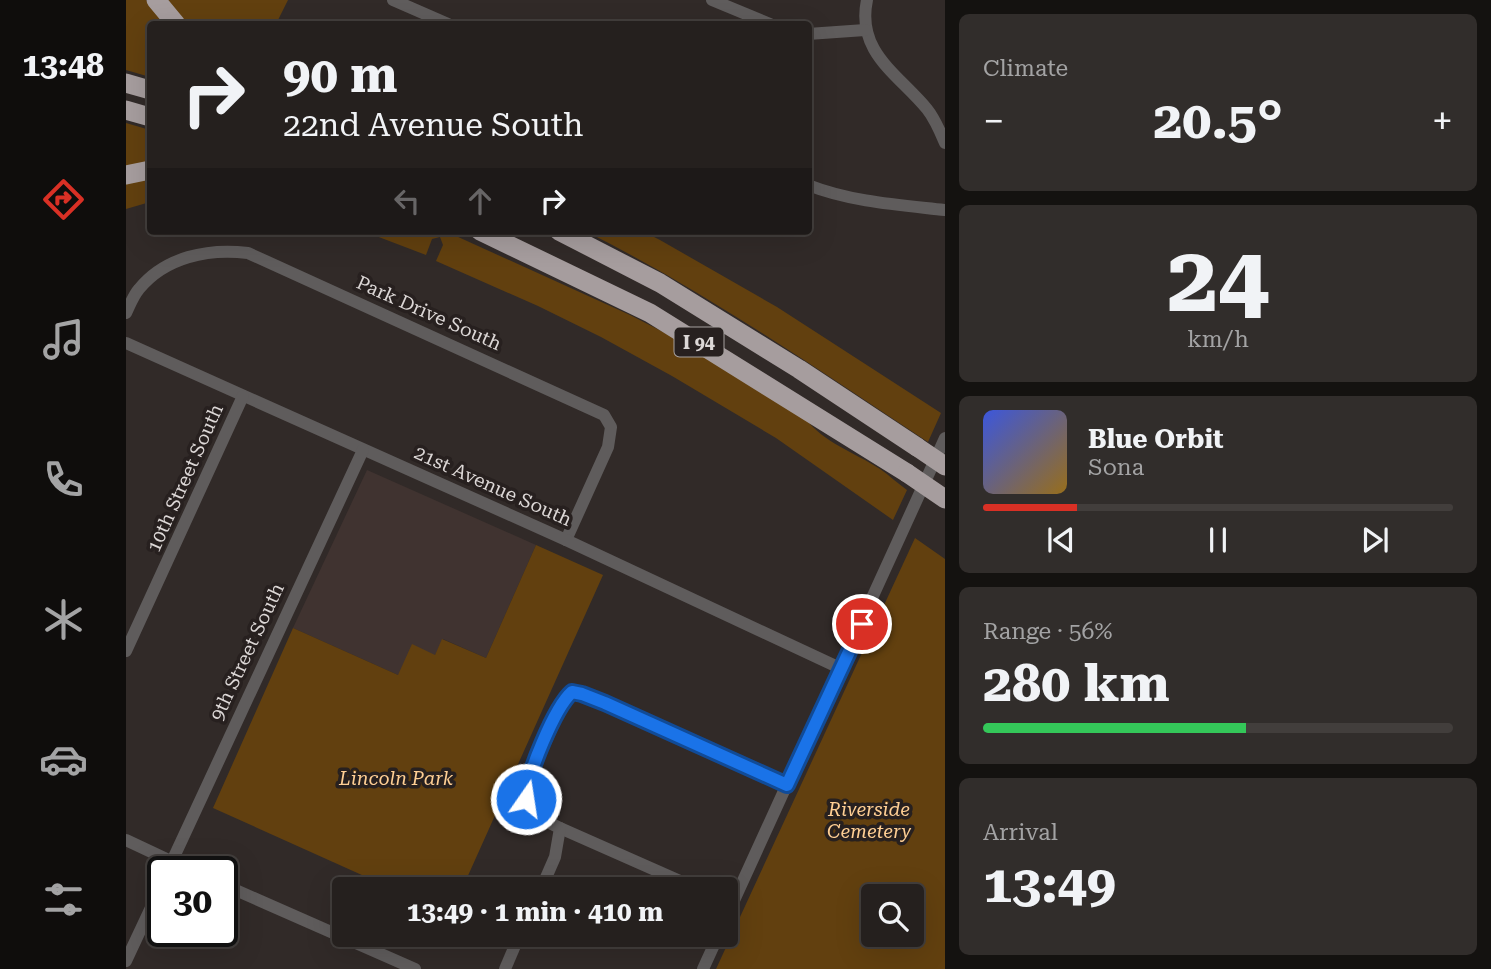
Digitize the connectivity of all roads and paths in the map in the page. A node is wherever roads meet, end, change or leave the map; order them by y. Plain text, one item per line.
1 (156, 0) edge
2 (393, 0) edge
3 (712, 0) edge
4 (867, 0) edge
5 (174, 21) edge
6 (441, 21) edge
7 (763, 21) edge
8 (865, 30) junction
9 (812, 34) edge
10 (126, 83) edge
11 (147, 89) edge
12 (126, 110) edge
13 (147, 116) edge
14 (945, 143) edge
15 (147, 171) edge
16 (126, 175) edge
17 (812, 187) edge
18 (945, 210) edge
19 (488, 235) edge
20 (567, 235) edge
21 (126, 313) edge
22 (127, 345) edge
23 (243, 396) junction
24 (945, 438) edge
25 (363, 450) junction
26 (945, 466) edge
27 (945, 499) edge
28 (566, 540) junction
29 (126, 652) edge
30 (842, 668) junction
31 (787, 785) junction
32 (561, 828) junction
33 (126, 840) edge
34 (153, 856) edge
35 (175, 856) edge
36 (546, 877) edge
37 (671, 877) edge
38 (738, 885) edge
39 (238, 891) edge
40 (147, 916) edge
41 (514, 947) edge
42 (713, 947) edge
43 (126, 961) edge
44 (415, 969) edge
45 (505, 969) edge
46 (703, 969) edge

1 - 5 highway
2 - 6 street
3 - 7 street
4 - 8 street
8 - 9 street
8 - 14 street
10 - 11 highway
12 - 13 highway
15 - 16 highway
17 - 18 street
19 - 27 highway, I 94, bridge
20 - 26 highway, I 94, bridge
21 - 28 street, Park Drive South
22 - 23 street, 21st Avenue South
23 - 25 street, 21st Avenue South
23 - 29 street, 10th Street South
24 - 30 street
25 - 28 street, 21st Avenue South
25 - 35 street, 9th Street South
28 - 30 street, 21st Avenue South
30 - 31 street
31 - 32 street
31 - 38 street
32 - 36 street
32 - 37 street
33 - 34 street
39 - 44 street
40 - 43 street
41 - 45 street
42 - 46 street

